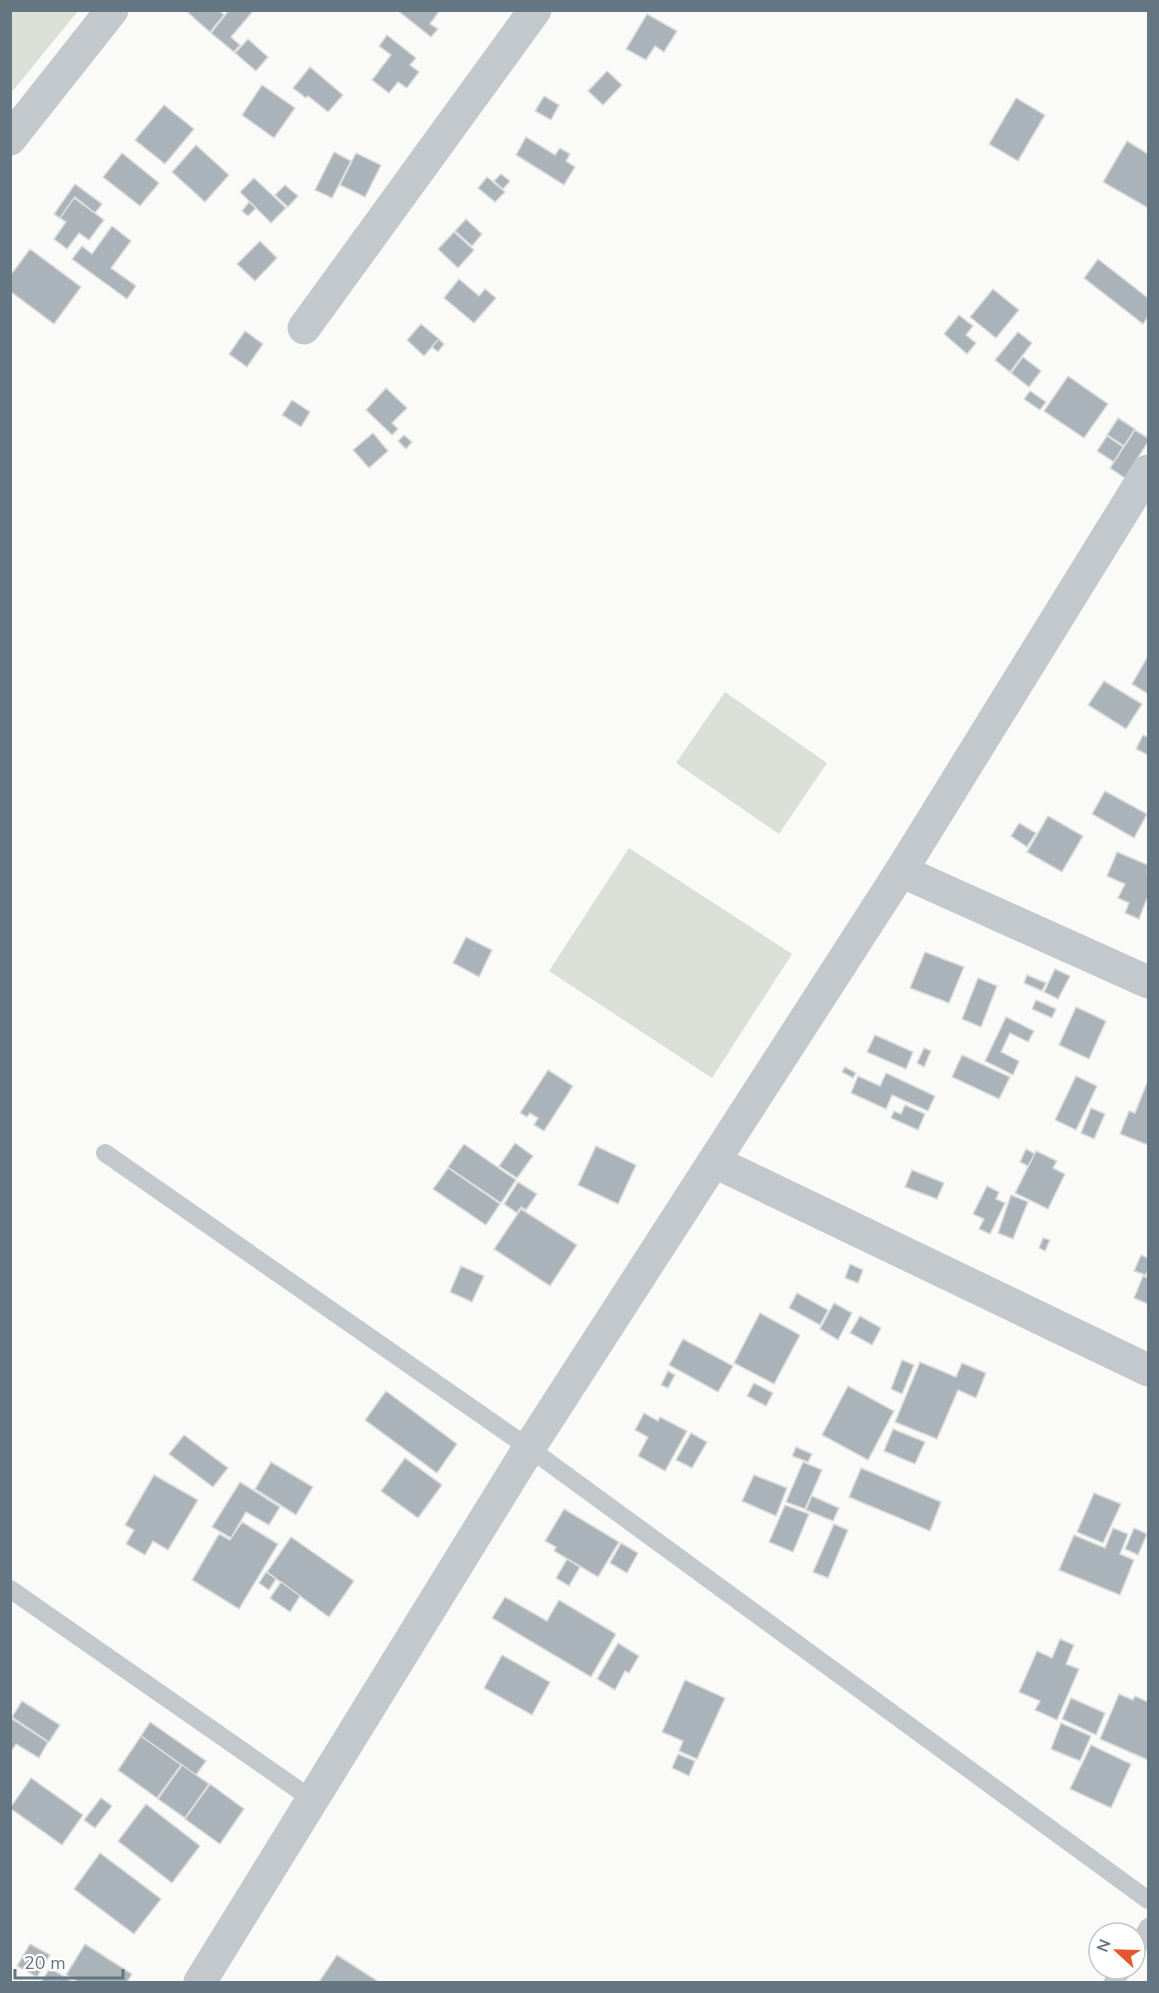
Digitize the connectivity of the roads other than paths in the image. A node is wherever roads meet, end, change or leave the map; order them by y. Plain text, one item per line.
1 (112, 10) edge
2 (521, 16) edge
3 (10, 139) edge
4 (304, 328) dead end
5 (1149, 471) edge
6 (901, 871) junction
7 (1149, 982) edge
8 (105, 1153) dead end
9 (715, 1162) junction
10 (1149, 1370) edge
11 (529, 1448) junction
12 (10, 1589) edge
13 (313, 1800) junction
14 (1149, 1900) edge
15 (200, 1983) edge

1 - 3 street
2 - 4 street
5 - 6 street
6 - 7 street
6 - 9 street
8 - 11 lane
9 - 10 street
9 - 11 street
11 - 13 street
11 - 14 lane
12 - 13 lane
13 - 15 street

